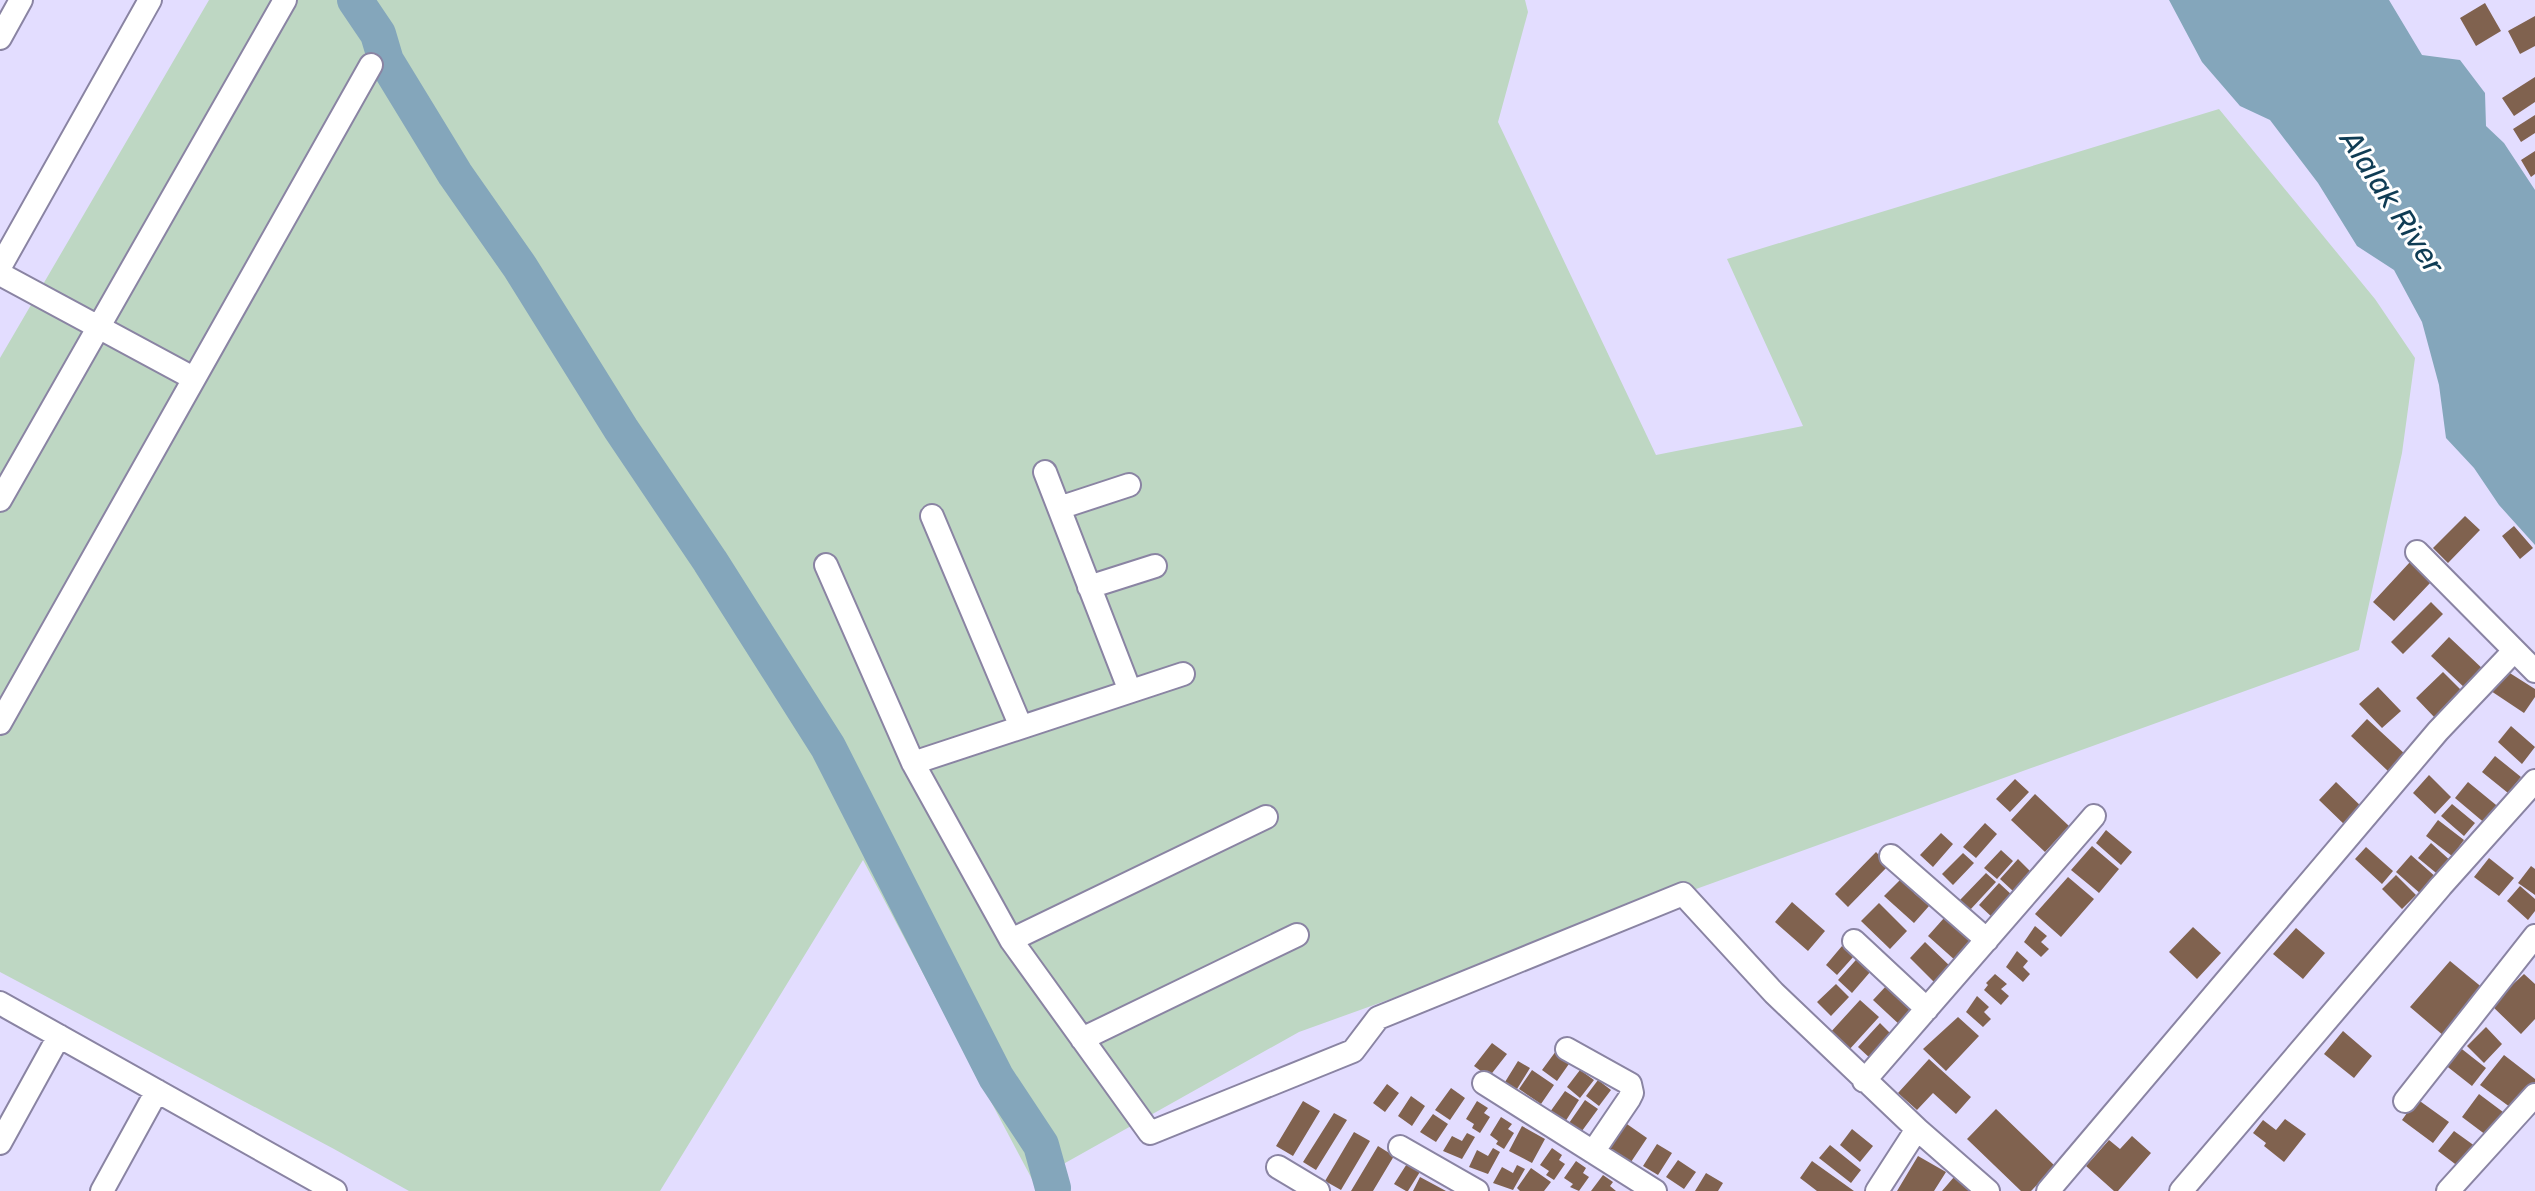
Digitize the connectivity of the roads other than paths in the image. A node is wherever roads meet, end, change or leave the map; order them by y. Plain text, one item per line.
1 (21, 0) edge
2 (150, 0) edge
3 (285, 0) edge
4 (0, 38) edge
5 (371, 65) dead end
6 (0, 267) edge
7 (0, 274) edge
8 (97, 328) junction
9 (193, 378) junction
10 (1045, 472) dead end
11 (1129, 485) dead end
12 (0, 500) edge
13 (1059, 508) junction
14 (932, 516) dead end
15 (2417, 552) dead end
16 (826, 565) dead end
17 (1155, 566) dead end
18 (1089, 587) junction
19 (2514, 651) junction
20 (2535, 671) edge
21 (1183, 674) dead end
22 (1130, 691) junction
23 (0, 723) edge
24 (1021, 727) junction
25 (913, 763) junction
26 (2535, 781) edge
27 (2094, 816) dead end
28 (1266, 817) dead end
29 (1891, 856) dead end
30 (1297, 935) dead end
31 (2535, 936) edge
32 (1011, 940) junction
33 (1987, 940) junction
34 (1854, 941) dead end
35 (0, 1003) edge
36 (1927, 1009) junction
37 (59, 1036) junction
38 (1082, 1039) junction
39 (1567, 1049) dead end
40 (1864, 1081) junction
41 (1484, 1083) dead end
42 (157, 1091) junction
43 (2535, 1095) edge
44 (2405, 1101) dead end
45 (1917, 1129) junction
46 (0, 1143) edge
47 (1400, 1147) dead end
48 (1593, 1152) junction
49 (1278, 1167) dead end
50 (102, 1191) edge
51 (335, 1191) edge
52 (1318, 1191) edge
53 (1477, 1191) edge
54 (1655, 1191) edge
55 (1877, 1191) edge
56 (1988, 1191) edge
57 (2048, 1191) edge
58 (2181, 1191) edge
59 (2448, 1191) edge

1 - 4 street
2 - 6 street
3 - 8 street
5 - 9 street
7 - 8 street
8 - 9 street
8 - 12 street
9 - 23 street
10 - 13 street
11 - 13 street
13 - 18 street
14 - 24 street
15 - 19 street
16 - 25 street
17 - 18 street
18 - 22 street
19 - 20 street
19 - 57 street
21 - 22 street
22 - 24 street
24 - 25 street
25 - 32 street
26 - 58 street
27 - 33 street
28 - 32 street
29 - 33 street
30 - 38 street
31 - 44 street
32 - 38 street
33 - 36 street
34 - 36 street
35 - 37 street
36 - 40 street
37 - 42 street
37 - 46 street
38 - 40 street
39 - 48 street
40 - 45 street
41 - 48 street
42 - 50 street
42 - 51 street
43 - 59 street
45 - 55 street
45 - 56 street
47 - 53 street
48 - 54 street
49 - 52 street

